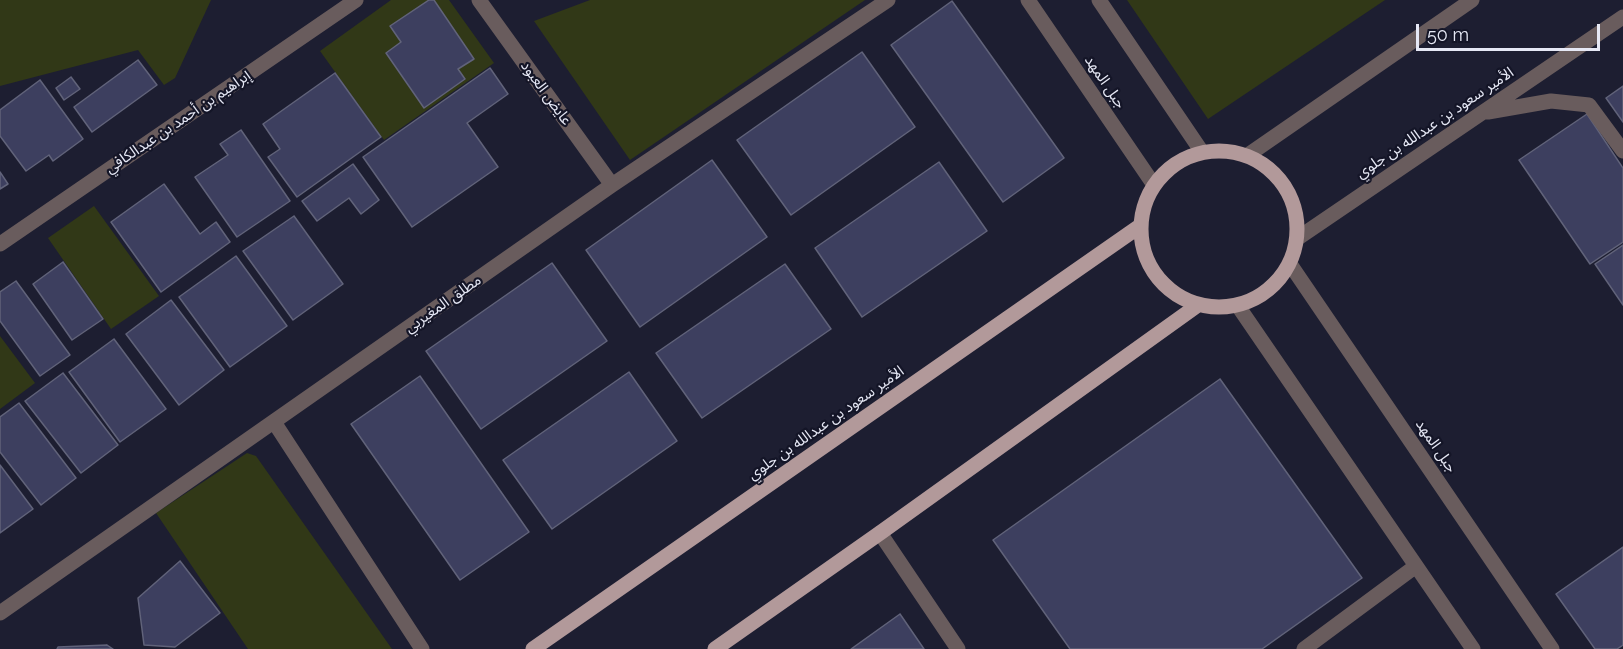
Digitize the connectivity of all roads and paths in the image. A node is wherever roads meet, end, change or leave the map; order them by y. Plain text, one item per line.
1 (356, 0) edge
2 (479, 0) edge
3 (888, 0) edge
4 (1028, 0) edge
5 (1099, 0) edge
6 (1472, 0) edge
7 (1623, 17) edge
8 (1482, 112) junction
9 (1623, 151) edge
10 (1202, 152) junction
11 (1248, 155) junction
12 (1154, 184) junction
13 (612, 186) junction
14 (1140, 226) junction
15 (1298, 238) junction
16 (0, 244) edge
17 (1290, 264) junction
18 (1198, 305) junction
19 (1238, 306) junction
20 (274, 422) junction
21 (880, 533) junction
22 (1416, 567) junction
23 (0, 613) edge
24 (422, 649) edge
25 (533, 649) edge
26 (715, 649) edge
27 (958, 649) edge
28 (1304, 649) edge
29 (1473, 649) edge
30 (1552, 649) edge

1 - 16 street, إبراهيم بن أحمد بن عبدالكافي
2 - 13 street, عايض العبود
3 - 13 street, مطلق المغيربي
4 - 12 street, جبل المهد
5 - 10 street
6 - 11 street
7 - 8 street, الأمير سعود بن عبدالله بن جلوي
8 - 9 street
8 - 15 street, الأمير سعود بن عبدالله بن جلوي
10 - 11 main road
10 - 12 main road
11 - 15 main road
12 - 14 main road
13 - 20 street, مطلق المغيربي
14 - 18 main road
14 - 25 main road, الأمير سعود بن عبدالله بن جلوي
15 - 17 main road
17 - 19 main road
17 - 30 street, جبل المهد
18 - 19 main road
18 - 21 main road
19 - 22 street
20 - 23 street, مطلق المغيربي
20 - 24 street
21 - 26 main road
21 - 27 street
22 - 28 street
22 - 29 street

